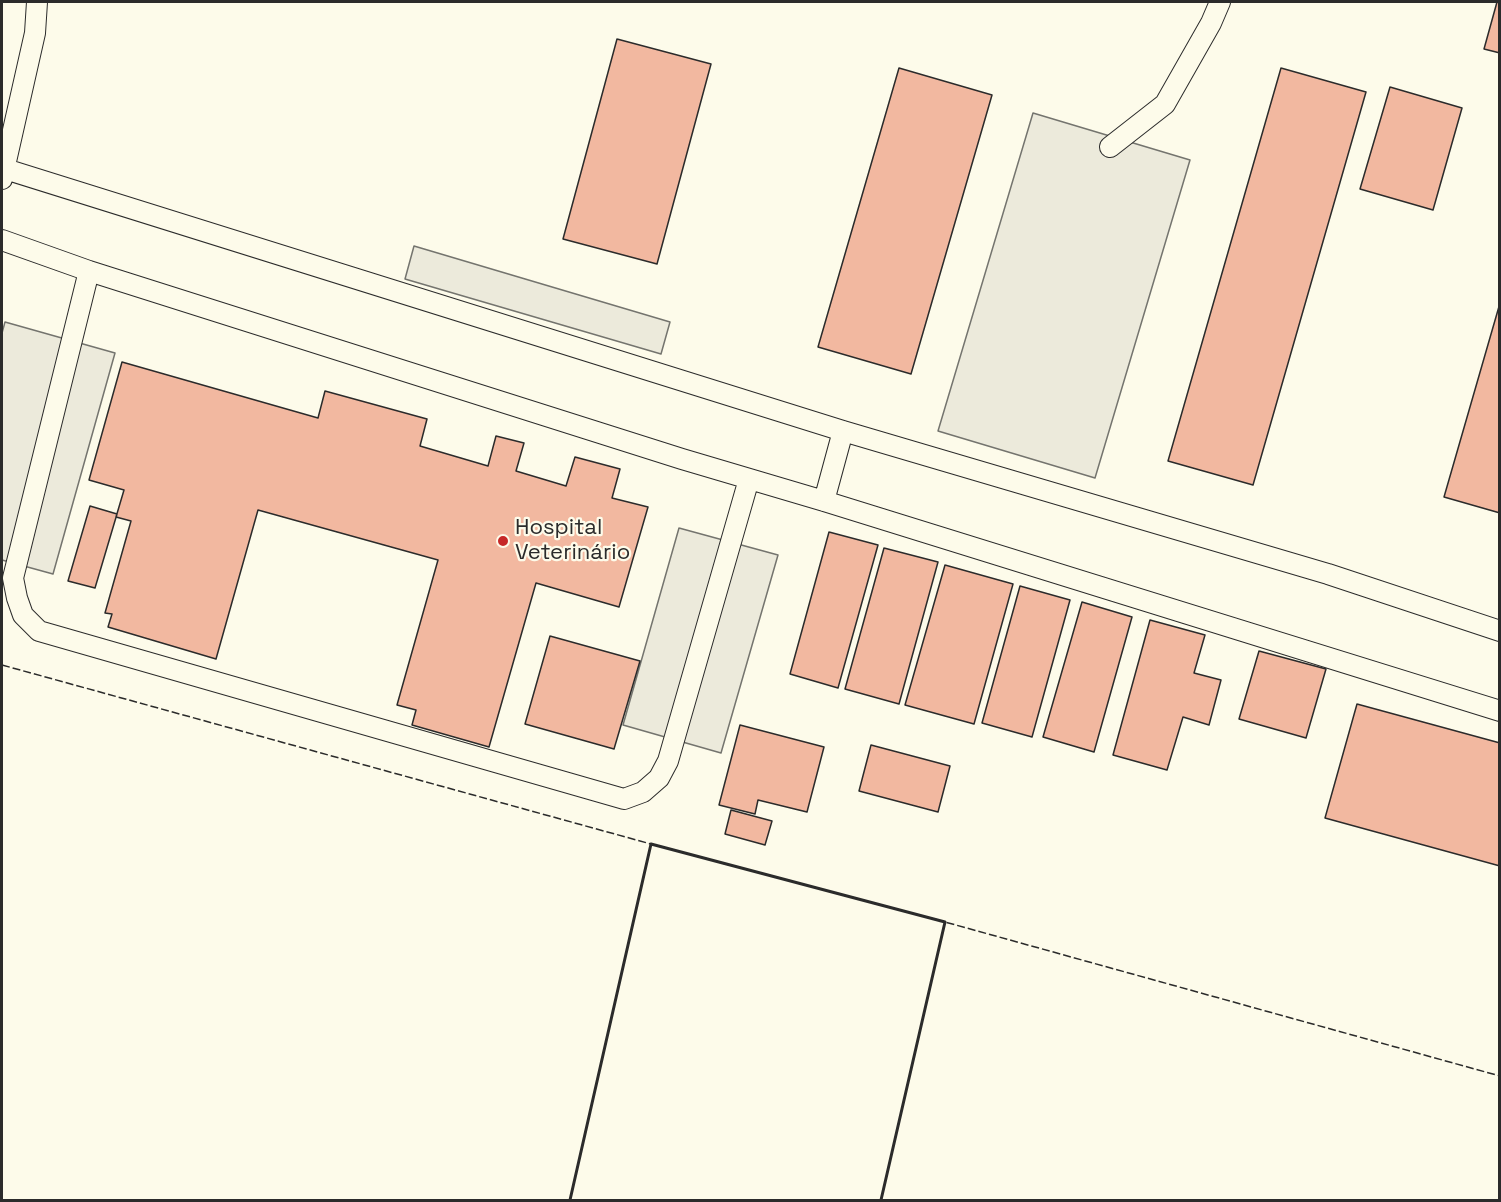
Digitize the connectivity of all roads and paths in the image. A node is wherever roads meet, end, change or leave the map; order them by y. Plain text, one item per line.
1 (37, 2) edge
2 (1220, 2) edge
3 (1110, 147) dead end
4 (2, 171) edge
5 (2, 240) edge
6 (89, 271) junction
7 (843, 431) junction
8 (749, 479) junction
9 (824, 501) junction
10 (1500, 631) edge
11 (1500, 711) edge

1 - 4 lane
2 - 3 lane
4 - 7 lane
5 - 6 lane
6 - 8 lane
6 - 8 lane
7 - 9 lane
7 - 10 lane
8 - 9 lane
9 - 11 lane

